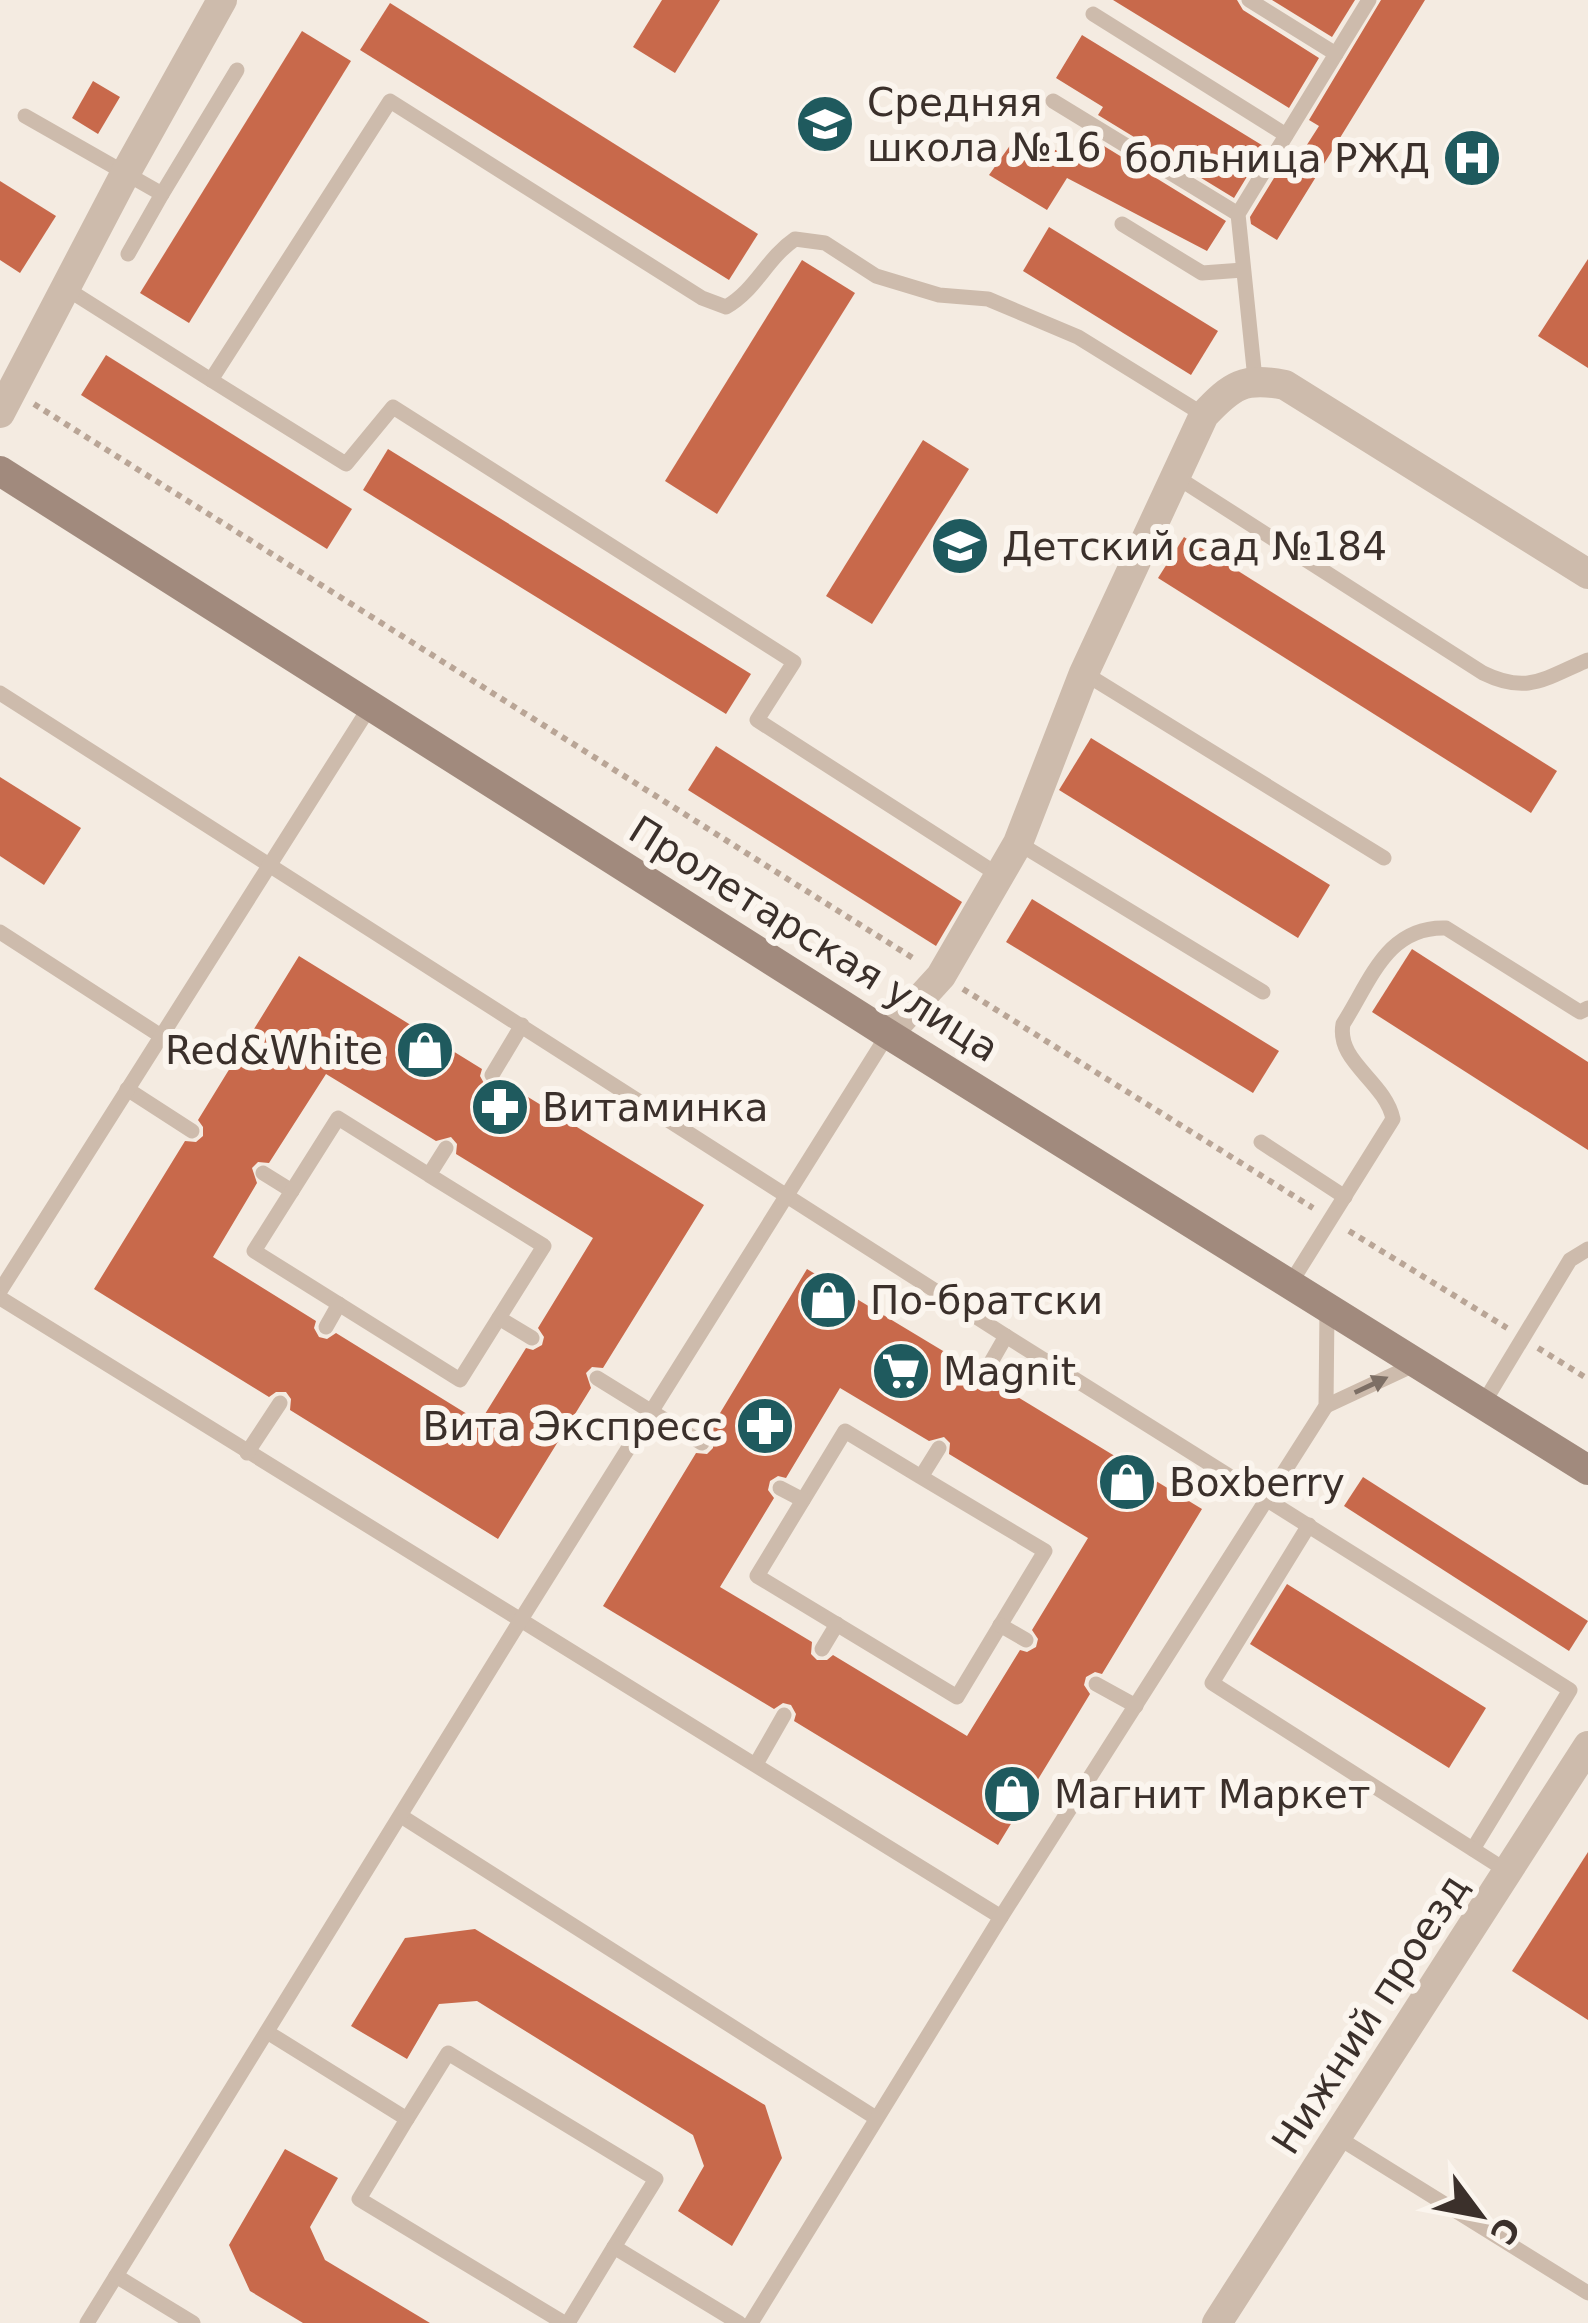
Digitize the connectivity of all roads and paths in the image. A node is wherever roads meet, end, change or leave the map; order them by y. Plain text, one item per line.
1 (223, 0) edge
2 (1250, 0) edge
3 (1369, 0) edge
4 (1093, 14) dead end
5 (1336, 53) junction
6 (237, 70) dead end
7 (1053, 101) dead end
8 (25, 116) dead end
9 (1286, 135) junction
10 (125, 174) junction
11 (162, 194) junction
12 (1238, 214) junction
13 (1122, 224) dead end
14 (128, 254) dead end
15 (1244, 270) junction
16 (67, 289) junction
17 (211, 380) junction
18 (1255, 380) junction
19 (7, 402) edge
20 (1204, 415) junction
21 (0, 471) edge
22 (1175, 476) junction
23 (1588, 574) edge
24 (1588, 660) edge
25 (1084, 673) junction
26 (0, 693) edge
27 (370, 704) junction
28 (1018, 843) junction
29 (1384, 858) dead end
30 (270, 864) junction
31 (1000, 876) junction
32 (0, 932) edge
33 (941, 976) junction
34 (1263, 992) dead end
35 (1585, 1012) edge
36 (522, 1025) junction
37 (888, 1034) junction
38 (161, 1036) junction
39 (492, 1075) dead end
40 (127, 1089) junction
41 (192, 1130) dead end
42 (1261, 1142) dead end
43 (446, 1148) dead end
44 (262, 1173) dead end
45 (429, 1175) junction
46 (292, 1191) junction
47 (787, 1194) junction
48 (1345, 1197) junction
49 (1332, 1220) junction
50 (1588, 1250) edge
51 (1290, 1284) junction
52 (0, 1294) edge
53 (339, 1304) junction
54 (1327, 1307) junction
55 (500, 1318) junction
56 (326, 1327) dead end
57 (1006, 1336) junction
58 (532, 1338) dead end
59 (1522, 1338) junction
60 (1417, 1364) junction
61 (983, 1376) dead end
62 (597, 1378) dead end
63 (1588, 1379) edge
64 (280, 1403) dead end
65 (1483, 1404) junction
66 (1326, 1406) junction
67 (650, 1412) junction
68 (702, 1443) dead end
69 (939, 1448) dead end
70 (247, 1454) junction
71 (1588, 1470) edge
72 (921, 1478) junction
73 (780, 1488) dead end
74 (1266, 1498) junction
75 (803, 1500) junction
76 (1310, 1525) junction
77 (520, 1621) junction
78 (837, 1624) junction
79 (1000, 1625) junction
80 (1026, 1640) dead end
81 (822, 1648) dead end
82 (1096, 1684) dead end
83 (1136, 1706) junction
84 (784, 1715) dead end
85 (1588, 1746) edge
86 (756, 1764) junction
87 (401, 1816) junction
88 (1473, 1850) junction
89 (1508, 1871) junction
90 (1001, 1917) junction
91 (267, 2032) junction
92 (876, 2117) junction
93 (407, 2119) junction
94 (1337, 2137) junction
95 (614, 2247) junction
96 (116, 2276) junction
97 (1588, 2293) edge
98 (88, 2323) edge
99 (193, 2323) edge
100 (566, 2323) edge
101 (739, 2323) edge
102 (751, 2323) edge
103 (1216, 2323) edge

1 - 10 street
2 - 5 lane
3 - 5 lane
4 - 9 lane
5 - 9 lane
6 - 11 lane
7 - 12 lane
8 - 10 lane
9 - 12 lane
10 - 11 lane
10 - 16 street
11 - 14 lane
12 - 15 lane
13 - 15 lane
15 - 18 lane
16 - 17 lane
16 - 19 street
17 - 20 lane
17 - 31 lane
18 - 20 street
18 - 23 street
19 - 33 path
20 - 22 street
21 - 27 main road, Пролетарская улица
22 - 24 lane
22 - 25 street
25 - 28 street
25 - 29 lane
26 - 30 lane
27 - 30 lane
27 - 37 main road, Пролетарская улица
28 - 31 street
28 - 34 lane
30 - 36 lane
30 - 38 lane
31 - 33 street
32 - 38 lane
33 - 37 street
33 - 49 path
35 - 48 lane
36 - 39 lane
36 - 47 lane
37 - 47 lane
37 - 51 main road, Пролетарская улица
38 - 40 lane
40 - 41 lane
40 - 52 lane
42 - 48 lane
43 - 45 lane
44 - 46 lane
45 - 46 lane
45 - 55 lane
46 - 53 lane
47 - 57 lane
47 - 67 lane
48 - 49 lane
49 - 51 lane
49 - 59 path
50 - 59 lane
51 - 54 main road, Пролетарская улица
52 - 70 lane
53 - 55 lane
53 - 56 lane
54 - 60 main road, Пролетарская улица
54 - 66 lane
55 - 58 lane
57 - 61 lane
57 - 74 lane
59 - 63 path
59 - 65 lane
60 - 65 main road, Пролетарская улица
66 -> 60 lane
62 - 67 lane
64 - 70 lane
65 - 71 main road, Пролетарская улица
66 - 74 lane
67 - 68 lane
67 - 77 lane
69 - 72 lane
70 - 77 lane
72 - 75 lane
72 - 79 lane
73 - 75 lane
74 - 76 lane
74 - 83 lane
75 - 78 lane
76 - 88 lane
76 - 88 lane
77 - 86 lane
77 - 87 lane
78 - 79 lane
78 - 81 lane
79 - 80 lane
82 - 83 lane
83 - 90 lane
84 - 86 lane
85 - 89 street, Нижний проезд
86 - 90 lane
87 - 91 lane
87 - 92 lane
88 - 89 lane
89 - 94 street, Нижний проезд
90 - 92 lane
91 - 93 lane
91 - 96 lane
92 - 102 lane
93 - 95 lane
93 - 100 lane
94 - 97 lane
94 - 103 street, Нижний проезд
95 - 100 lane
95 - 101 lane
96 - 98 lane
96 - 99 lane

